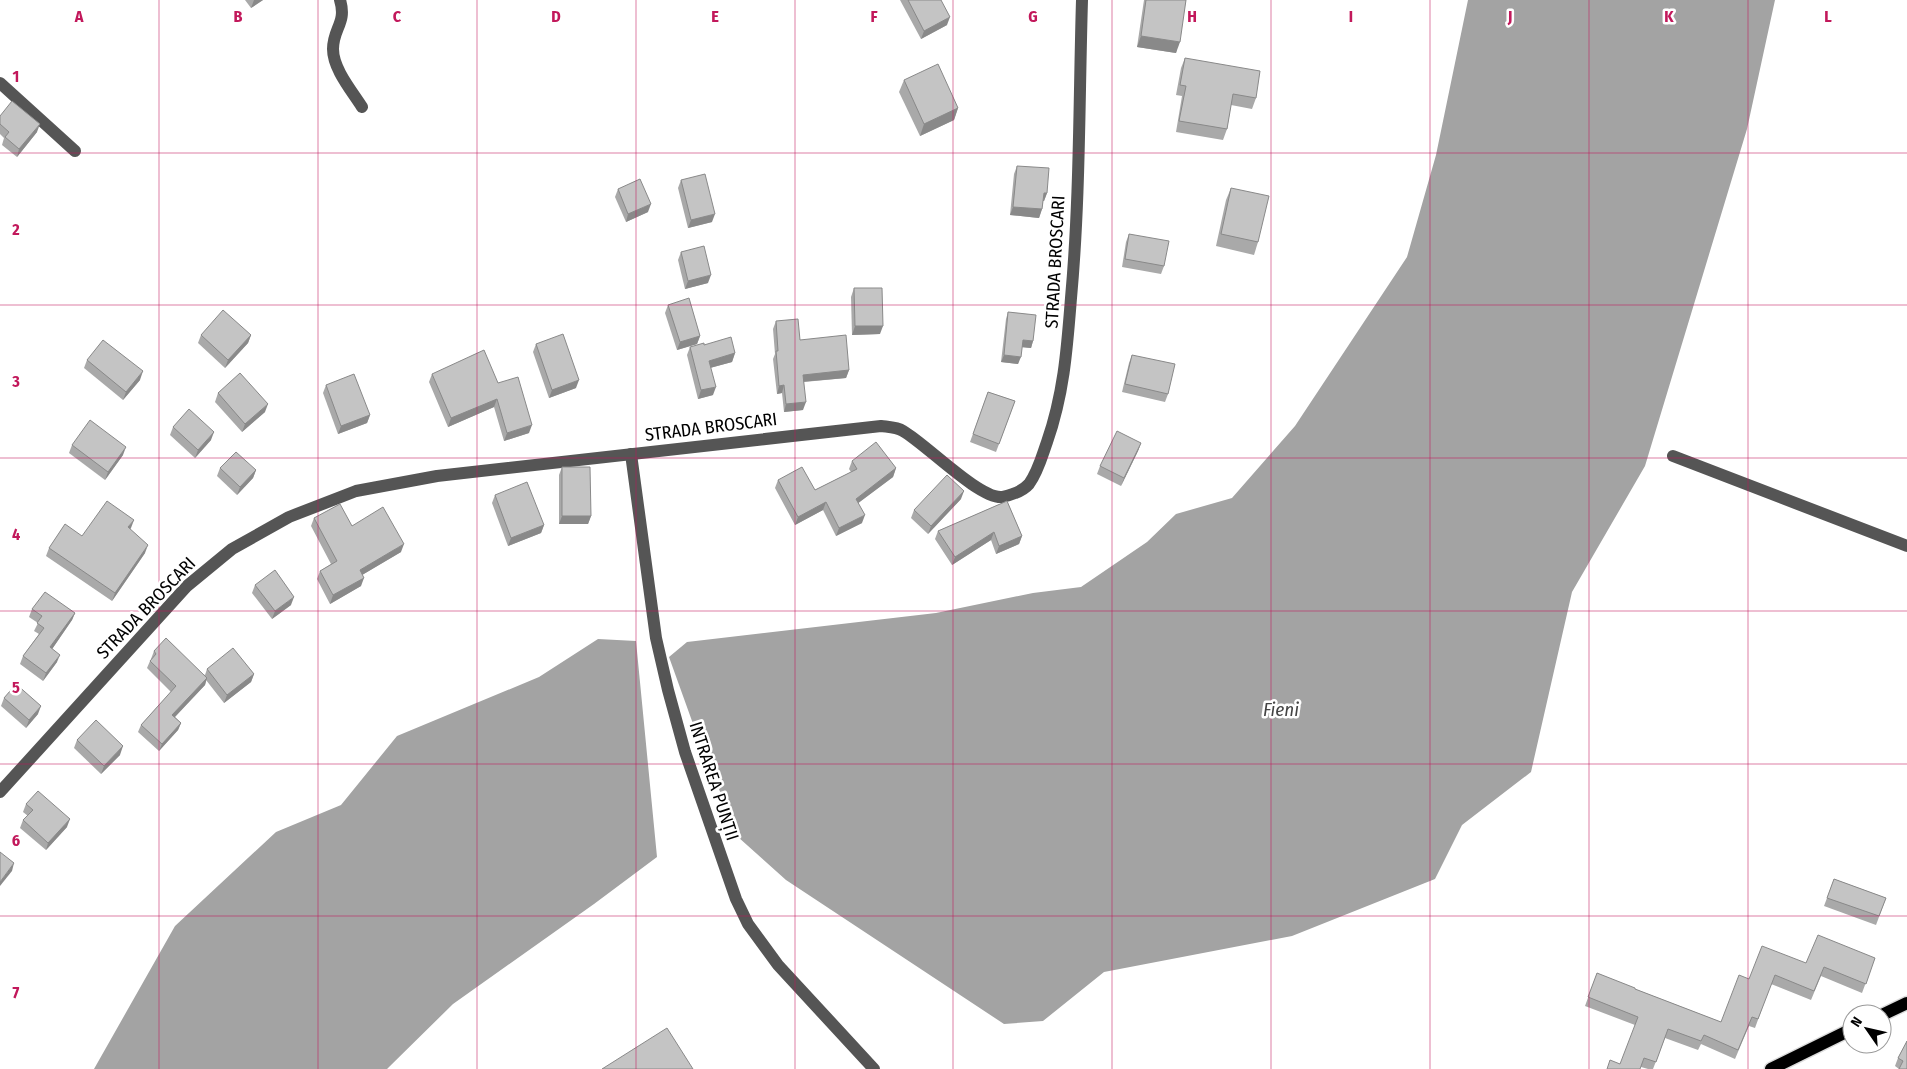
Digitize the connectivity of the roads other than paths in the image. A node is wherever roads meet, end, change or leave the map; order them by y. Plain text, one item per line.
1 (340, 0) edge
2 (1082, 0) edge
3 (0, 83) edge
4 (362, 107) dead end
5 (75, 151) dead end
6 (631, 454) junction
7 (1673, 456) dead end
8 (1907, 546) edge
9 (0, 792) edge
10 (1907, 1003) edge
11 (1892, 1010) edge
12 (1842, 1035) edge
13 (874, 1069) edge
14 (1771, 1069) edge

1 - 4 street
2 - 6 street, STRADA BROSCARI
3 - 5 street
6 - 9 street, STRADA BROSCARI
6 - 13 street, INTRAREA PUNȚII
7 - 8 street
10 - 11 main road
12 - 14 main road

